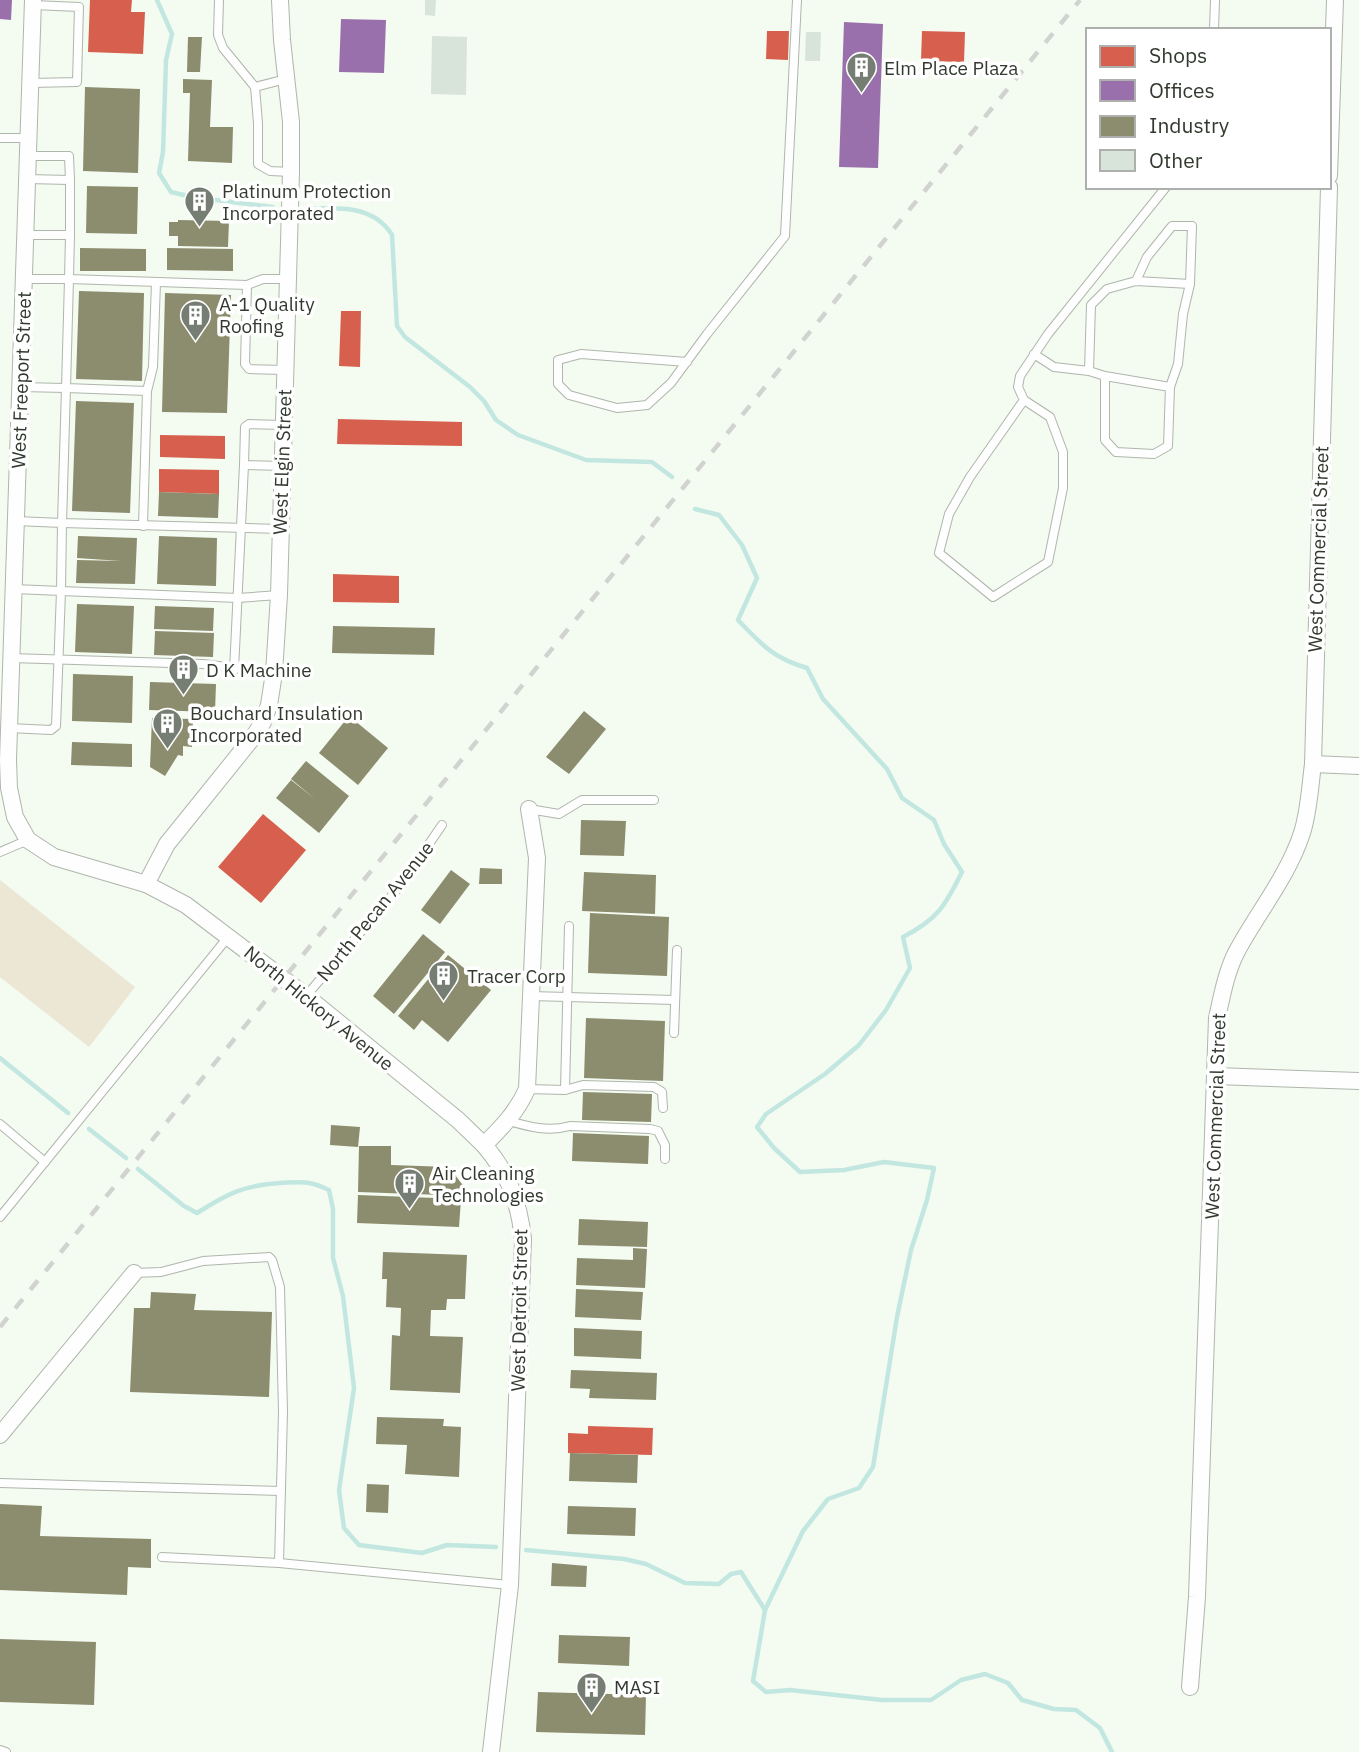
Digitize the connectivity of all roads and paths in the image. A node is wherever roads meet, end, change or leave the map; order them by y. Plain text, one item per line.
1 (219, 0) edge
2 (281, 0) edge
3 (797, 0) edge
4 (1215, 0) edge
5 (1335, 0) edge
6 (33, 2) edge
7 (1214, 28) edge
8 (286, 79) junction
9 (30, 83) junction
10 (255, 87) junction
11 (1331, 95) edge
12 (0, 138) edge
13 (28, 138) junction
14 (28, 156) junction
15 (291, 172) junction
16 (27, 179) junction
17 (70, 180) junction
18 (1164, 189) edge
19 (1329, 189) edge
20 (26, 235) junction
21 (70, 235) junction
22 (24, 279) junction
23 (69, 279) junction
24 (286, 279) junction
25 (1136, 281) junction
26 (156, 282) junction
27 (1190, 284) junction
28 (247, 285) junction
29 (1034, 354) junction
30 (687, 362) junction
31 (284, 370) junction
32 (1089, 371) junction
33 (1105, 376) junction
34 (20, 387) junction
35 (1170, 387) junction
36 (66, 388) junction
37 (147, 391) junction
38 (1024, 400) junction
39 (283, 425) junction
40 (244, 465) junction
41 (282, 467) junction
42 (16, 521) junction
43 (62, 523) junction
44 (143, 526) junction
45 (241, 528) junction
46 (280, 529) junction
47 (15, 589) junction
48 (61, 591) junction
49 (279, 595) junction
50 (238, 598) junction
51 (11, 658) junction
52 (58, 659) junction
53 (234, 670) junction
54 (274, 673) junction
55 (9, 728) junction
56 (1313, 764) junction
57 (1359, 766) edge
58 (654, 800) dead end
59 (529, 809) joint
60 (442, 825) dead end
61 (28, 840) junction
62 (0, 852) edge
63 (146, 884) junction
64 (569, 926) dead end
65 (229, 936) junction
66 (677, 950) dead end
67 (306, 996) junction
68 (531, 996) junction
69 (569, 996) junction
70 (675, 1000) junction
71 (674, 1033) dead end
72 (1216, 1076) junction
73 (1359, 1082) edge
74 (527, 1089) junction
75 (565, 1090) junction
76 (663, 1108) dead end
77 (509, 1121) junction
78 (0, 1124) edge
79 (484, 1145) junction
80 (664, 1158) dead end
81 (45, 1162) junction
82 (0, 1217) edge
83 (134, 1273) joint
84 (0, 1435) edge
85 (0, 1483) edge
86 (281, 1491) junction
87 (162, 1558) dead end
88 (279, 1563) junction
89 (510, 1585) junction
90 (1191, 1687) dead end
91 (0, 1750) edge
92 (6, 1752) edge
93 (491, 1752) edge

1 - 10 lane
2 - 8 street, West Elgin Street
3 - 30 lane
4 - 7 lane
5 - 11 street
6 - 9 street, West Freeport Street
6 - 9 lane
8 - 10 lane
8 - 15 street, West Elgin Street
9 - 13 street, West Freeport Street
10 - 15 lane
12 - 13 lane
13 - 14 street, West Freeport Street
14 - 16 street, West Freeport Street
14 - 17 lane
15 - 24 street, West Elgin Street
16 - 17 lane
16 - 20 street, West Freeport Street
17 - 21 lane
18 - 29 lane
19 - 56 street, West Commercial Street
20 - 21 lane
20 - 22 street, West Freeport Street
21 - 23 lane
22 - 23 lane
22 - 34 street, West Freeport Street
23 - 26 lane
23 - 36 lane
24 - 28 lane
24 - 31 street, West Elgin Street
25 - 27 lane
25 - 27 lane
25 - 32 lane
26 - 28 lane
26 - 37 lane
27 - 35 lane
28 - 31 lane
29 - 32 lane
29 - 38 lane
30 - 30 lane
31 - 39 street, West Elgin Street
32 - 33 lane
33 - 35 lane
33 - 35 lane
34 - 36 lane
34 - 42 street, West Freeport Street
36 - 37 lane
36 - 43 lane
37 - 44 lane
38 - 38 lane
39 - 40 lane
39 - 41 street, West Elgin Street
40 - 41 lane
40 - 45 lane
41 - 46 street, West Elgin Street
42 - 43 lane
42 - 47 street, West Freeport Street
43 - 44 lane
43 - 48 lane
44 - 45 lane
45 - 46 lane
45 - 50 lane
46 - 49 street, West Elgin Street
47 - 48 lane
47 - 51 street, West Freeport Street
48 - 50 lane
48 - 52 lane
49 - 50 lane
49 - 54 street, West Elgin Street
50 - 53 lane
51 - 52 lane
51 - 55 street, West Freeport Street
52 - 53 lane
52 - 55 lane
53 - 54 lane
54 - 63 street, West Elgin Street
55 - 61 street, West Freeport Street
56 - 57 street
56 - 72 street, West Commercial Street
58 - 59 lane
59 - 68 street
60 - 67 lane, North Pecan Avenue
61 - 62 lane
61 - 63 street
63 - 65 street, North Hickory Avenue
64 - 69 lane
65 - 67 street, North Hickory Avenue
65 - 81 lane
66 - 70 lane
67 - 79 street, North Hickory Avenue
68 - 69 lane
68 - 74 street
69 - 70 lane
69 - 75 lane
70 - 71 lane
72 - 73 street
72 - 90 street, West Commercial Street
74 - 75 lane
74 - 77 street
75 - 76 lane
77 - 79 street
77 - 80 lane
78 - 81 lane
79 - 89 street, West Detroit Street
81 - 82 lane
83 - 84 street
83 - 86 lane
85 - 86 lane
86 - 88 lane
87 - 88 lane
88 - 89 lane
89 - 93 street, West Detroit Street
91 - 92 lane

